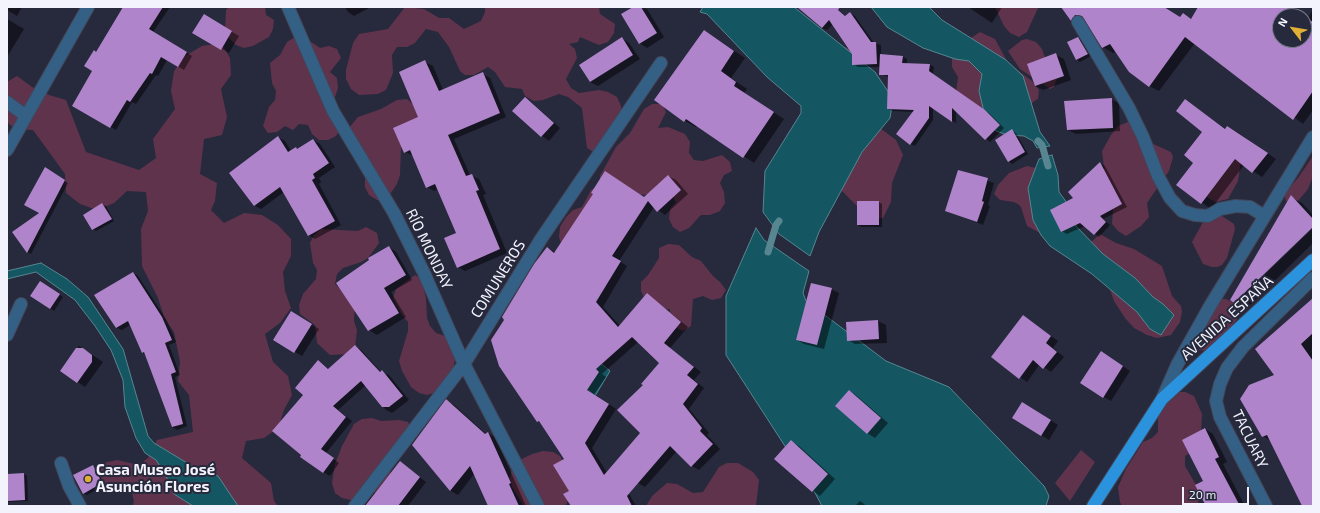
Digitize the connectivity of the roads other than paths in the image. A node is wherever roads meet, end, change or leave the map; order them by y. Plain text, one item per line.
1 (88, 7) edge
2 (288, 7) edge
3 (1078, 22) dead end
4 (661, 63) dead end
5 (7, 102) edge
6 (26, 116) junction
7 (1313, 137) edge
8 (7, 150) edge
9 (1264, 216) junction
10 (1313, 260) edge
11 (1313, 278) edge
12 (21, 304) dead end
13 (7, 335) edge
14 (464, 364) junction
15 (1162, 399) junction
16 (61, 463) dead end
17 (80, 506) edge
18 (355, 506) edge
19 (538, 506) edge
20 (1093, 506) edge
21 (1266, 506) edge

1 - 6 street
2 - 14 street, RÍO MONDAY
3 - 9 street
4 - 14 street, COMUNEROS
5 - 6 street
6 - 8 street
7 - 9 street
9 - 15 street
10 - 15 main road, AVENIDA ESPAÑA
11 - 21 street, TACUARY
12 - 13 street
14 - 18 street, COMUNEROS
14 - 19 street, RÍO MONDAY
15 - 20 main road, AVENIDA ESPAÑA
16 - 17 street

